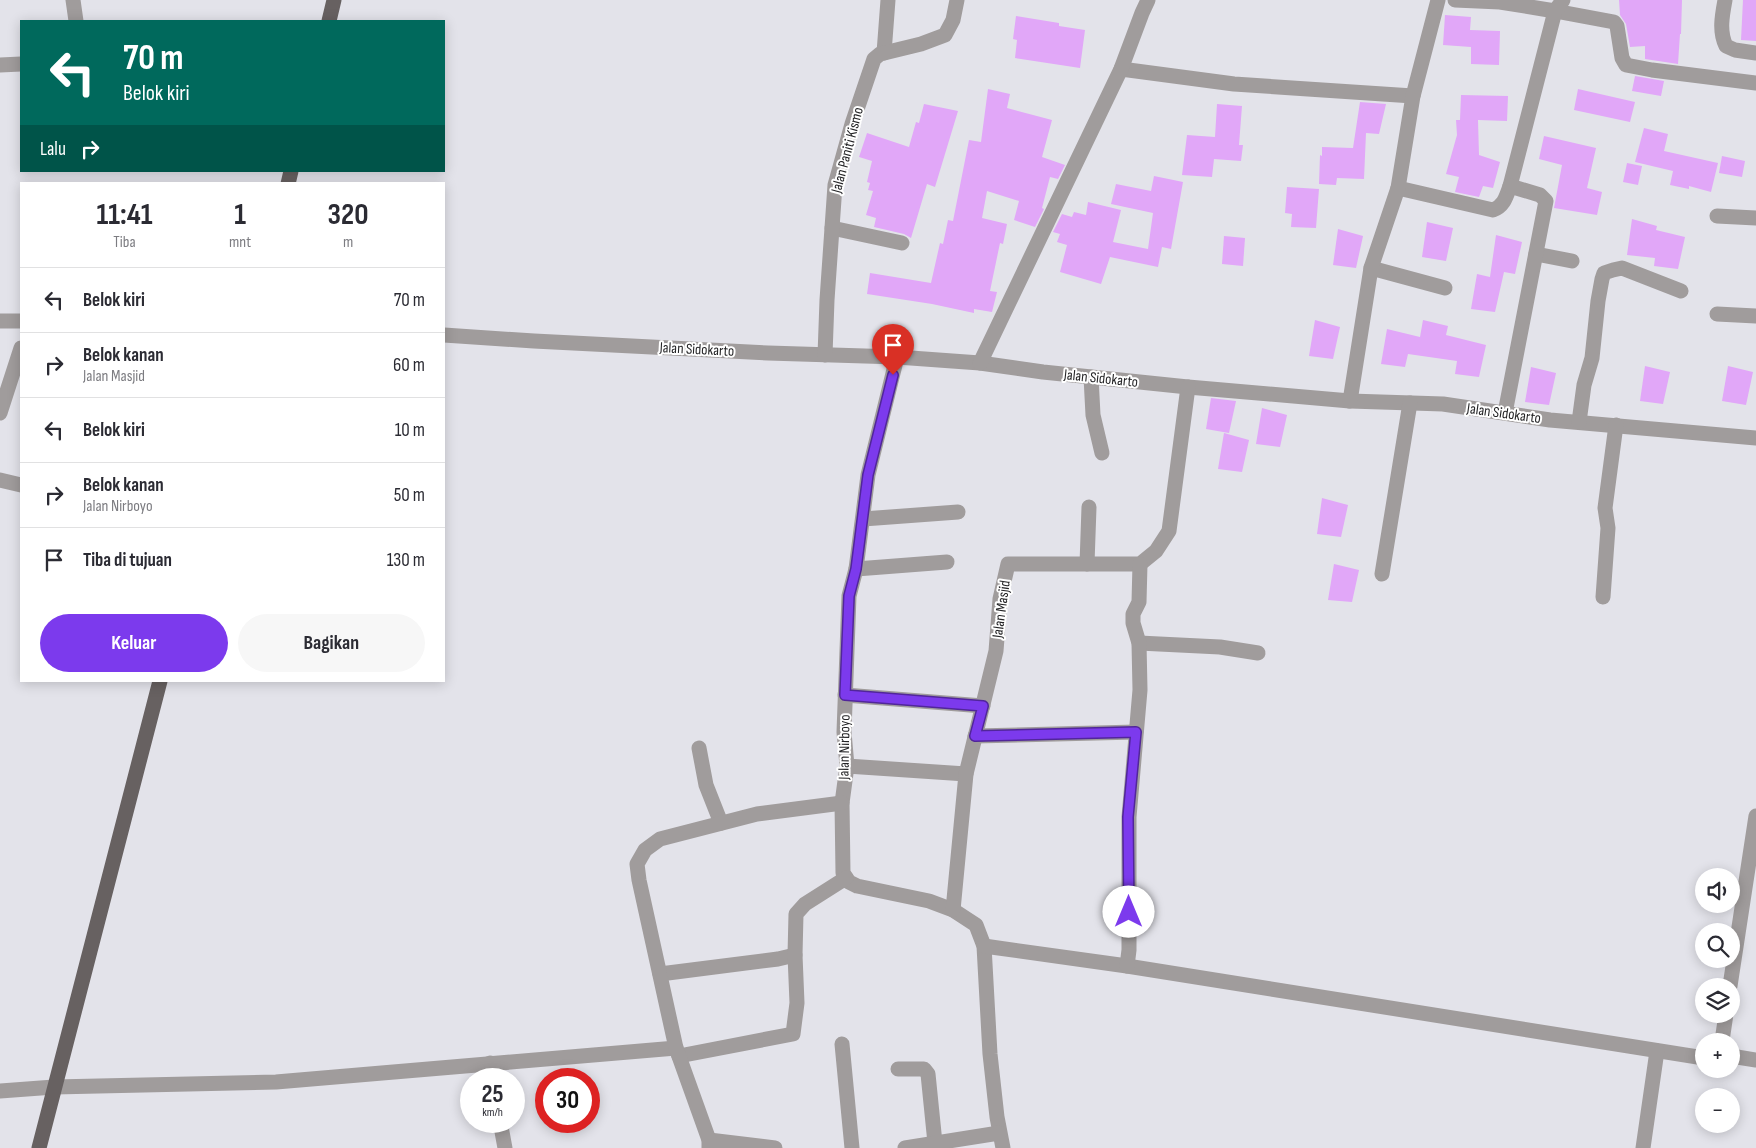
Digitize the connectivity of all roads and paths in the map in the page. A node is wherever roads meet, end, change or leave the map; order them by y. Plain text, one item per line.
1 (73, 0) edge
2 (334, 0) edge
3 (888, 0) edge
4 (957, 0) edge
5 (1148, 0) edge
6 (1438, 0) edge
7 (1455, 0) edge
8 (1725, 0) edge
9 (1559, 5) edge
10 (76, 20) edge
11 (329, 20) edge
12 (884, 53) junction
13 (1756, 53) edge
14 (20, 64) edge
15 (0, 65) edge
16 (1122, 69) junction
17 (1756, 83) edge
18 (1414, 96) junction
19 (1510, 186) junction
20 (1398, 188) junction
21 (1717, 216) dead end
22 (1756, 218) edge
23 (832, 228) junction
24 (902, 243) dead end
25 (1536, 254) junction
26 (1572, 261) dead end
27 (1371, 268) junction
28 (1445, 288) dead end
29 (1681, 291) dead end
30 (1717, 314) dead end
31 (1756, 316) edge
32 (0, 322) edge
33 (20, 322) edge
34 (445, 335) edge
35 (20, 351) edge
36 (825, 355) junction
37 (897, 357) junction
38 (980, 363) junction
39 (1092, 377) junction
40 (1188, 388) junction
41 (1350, 401) junction
42 (1410, 403) junction
43 (0, 412) edge
44 (1505, 413) junction
45 (1579, 422) junction
46 (1616, 425) junction
47 (1756, 438) edge
48 (1102, 453) dead end
49 (0, 480) edge
50 (20, 485) edge
51 (1090, 507) dead end
52 (958, 512) dead end
53 (863, 519) junction
54 (947, 562) dead end
55 (1087, 564) junction
56 (1140, 564) junction
57 (856, 569) junction
58 (1382, 574) dead end
59 (1603, 598) dead end
60 (1139, 643) junction
61 (1258, 653) dead end
62 (160, 682) edge
63 (845, 695) junction
64 (983, 706) junction
65 (1136, 732) junction
66 (975, 736) junction
67 (698, 748) dead end
68 (847, 766) junction
69 (966, 774) junction
70 (842, 803) junction
71 (1756, 816) edge
72 (721, 823) junction
73 (846, 878) junction
74 (954, 910) junction
75 (984, 946) junction
76 (795, 955) junction
77 (1127, 966) junction
78 (660, 974) junction
79 (1731, 978) edge
80 (842, 1044) dead end
81 (1657, 1051) junction
82 (678, 1052) junction
83 (1695, 1057) edge
84 (1740, 1057) edge
85 (1756, 1060) edge
86 (490, 1063) junction
87 (491, 1068) edge
88 (898, 1069) dead end
89 (54, 1087) junction
90 (0, 1091) edge
91 (502, 1133) edge
92 (1001, 1141) edge
93 (935, 1142) junction
94 (709, 1144) edge
95 (39, 1148) edge
96 (504, 1148) edge
97 (776, 1148) edge
98 (852, 1148) edge
99 (905, 1148) edge
100 (1643, 1148) edge

1 - 10 street
2 - 11 main road
3 - 12 street
4 - 12 street
5 - 16 street
6 - 18 street
7 - 9 street
8 - 13 street
9 - 17 street
9 - 19 street
12 - 23 street, Jalan Paniti Kismo
14 - 15 street
16 - 18 street
16 - 38 street
18 - 20 street
19 - 20 street
19 - 25 street
20 - 27 street
21 - 22 street
23 - 24 street
23 - 36 street, Jalan Paniti Kismo
25 - 26 street
25 - 44 street
27 - 28 street
27 - 41 street
29 - 45 street
30 - 31 street
32 - 33 street
34 - 36 street, Jalan Sidokarto
35 - 43 street
36 - 37 street, Jalan Sidokarto
37 - 38 street, Jalan Sidokarto
37 - 53 street, Jalan Nirboyo
38 - 39 street, Jalan Sidokarto
39 - 40 street, Jalan Sidokarto
39 - 48 street
40 - 41 street, Jalan Sidokarto
40 - 56 street
41 - 42 street, Jalan Sidokarto
42 - 44 street, Jalan Sidokarto
42 - 58 street
44 - 45 street, Jalan Sidokarto
45 - 46 street, Jalan Sidokarto
46 - 47 street, Jalan Sidokarto
46 - 59 street
49 - 50 street
51 - 55 street
52 - 53 street
53 - 57 street, Jalan Nirboyo
54 - 57 street
55 - 56 street, Jalan Masjid
55 - 64 street, Jalan Masjid
56 - 60 street
57 - 63 street, Jalan Nirboyo
60 - 61 street
60 - 65 street
62 - 89 main road
63 - 64 street
63 - 68 street, Jalan Nirboyo
64 - 66 street, Jalan Masjid
65 - 66 street
65 - 77 street
66 - 69 street, Jalan Masjid
67 - 72 street
68 - 69 street
68 - 70 street, Jalan Nirboyo
69 - 74 street, Jalan Masjid
70 - 72 street
70 - 73 street, Jalan Nirboyo
71 - 79 street
72 - 78 street
73 - 74 street
73 - 76 street
74 - 75 street
75 - 77 street
75 - 92 street
76 - 78 street
76 - 82 street
77 - 81 street
78 - 82 street
80 - 98 street
81 - 83 street
81 - 100 street
82 - 86 street
82 - 94 street
84 - 85 street
86 - 87 street
86 - 89 street
88 - 93 street
89 - 90 street
89 - 95 main road
91 - 96 street
92 - 93 street
93 - 99 street
94 - 97 street

